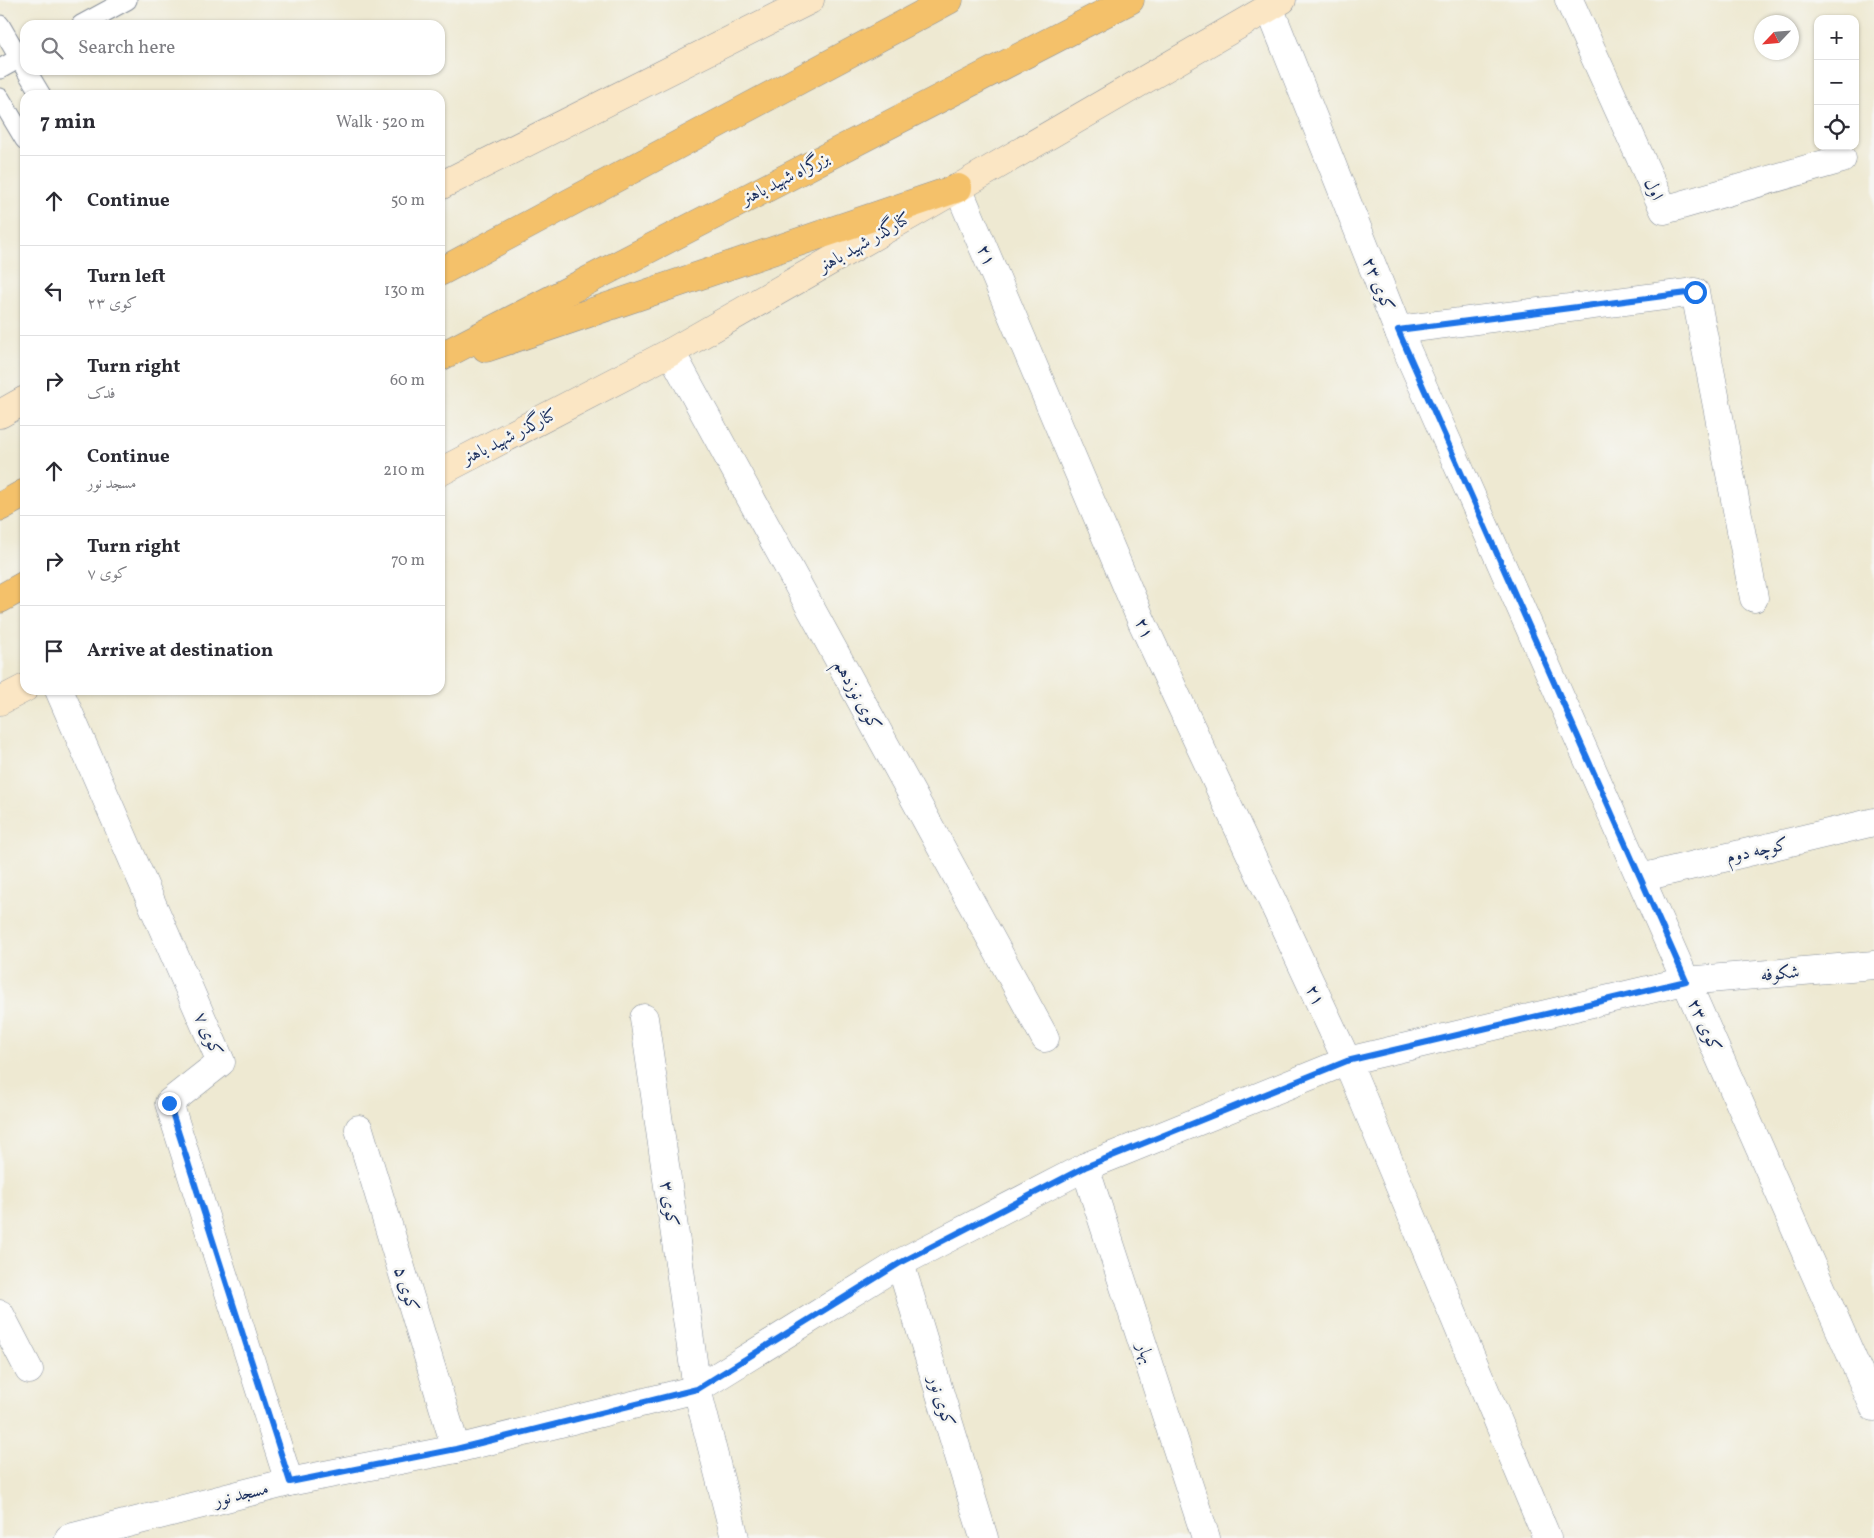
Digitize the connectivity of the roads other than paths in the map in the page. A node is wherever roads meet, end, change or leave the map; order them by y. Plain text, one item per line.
1 (127, 0) edge
2 (810, 0) edge
3 (949, 0) edge
4 (1130, 0) edge
5 (1569, 0) edge
6 (1275, 4) edge
7 (90, 20) edge
8 (0, 25) edge
9 (20, 57) edge
10 (20, 64) edge
11 (0, 69) edge
12 (30, 75) edge
13 (38, 90) edge
14 (0, 98) edge
15 (20, 132) edge
16 (1842, 159) dead end
17 (445, 183) edge
18 (958, 188) junction
19 (445, 269) edge
20 (1398, 330) junction
21 (671, 352) junction
22 (445, 354) edge
23 (445, 362) edge
24 (20, 403) edge
25 (0, 414) edge
26 (445, 469) edge
27 (20, 496) edge
28 (0, 506) edge
29 (20, 588) edge
30 (1754, 598) dead end
31 (0, 599) edge
32 (20, 691) edge
33 (60, 695) edge
34 (0, 701) edge
35 (1874, 822) edge
36 (1640, 878) junction
37 (1874, 965) edge
38 (1686, 981) junction
39 (644, 1018) dead end
40 (1045, 1038) dead end
41 (1347, 1061) junction
42 (359, 1129) dead end
43 (1085, 1167) junction
44 (900, 1263) junction
45 (0, 1314) edge
46 (29, 1370) dead end
47 (1867, 1373) edge
48 (697, 1389) junction
49 (1874, 1408) edge
50 (456, 1449) junction
51 (290, 1482) junction
52 (69, 1538) edge
53 (734, 1538) edge
54 (984, 1538) edge
55 (1206, 1538) edge
56 (1547, 1538) edge

1 - 7 lane
2 - 17 main road
3 - 19 highway
4 - 22 highway, بزرگراه شهید باهنر
5 - 16 street, اول
6 - 18 main road, کنارگذر شهید باهنر
6 - 20 street, کوی ۲۳
8 - 9 lane
10 - 11 lane
12 - 13 lane
14 - 15 lane
18 - 21 main road, کنارگذر شهید باهنر
18 - 23 highway
18 - 41 street, ۲۱
20 - 30 street
20 - 36 street, کوی ۲۳
21 - 26 main road, کنارگذر شهید باهنر
21 - 40 street, کوی نوزدهم
24 - 25 main road
27 - 28 highway
29 - 31 highway
32 - 34 main road
33 - 51 street, کوی ۷
35 - 36 street, کوچه دوم
36 - 38 street, کوی ۲۳
37 - 38 street, شکوفه
38 - 41 street, شکوفه
38 - 47 street, کوی ۲۳
39 - 48 street, کوی ۳
41 - 43 street, مسجد نور
41 - 56 street, ۲۱
42 - 50 street, کوی ۵
43 - 44 street, مسجد نور
43 - 55 street, بهار
44 - 48 street, مسجد نور
44 - 54 street, کوی نور
45 - 46 street
47 - 49 street, کوی ۲۳
48 - 50 street, مسجد نور
48 - 53 street, کوی ۳
50 - 51 street, مسجد نور
51 - 52 street, مسجد نور

